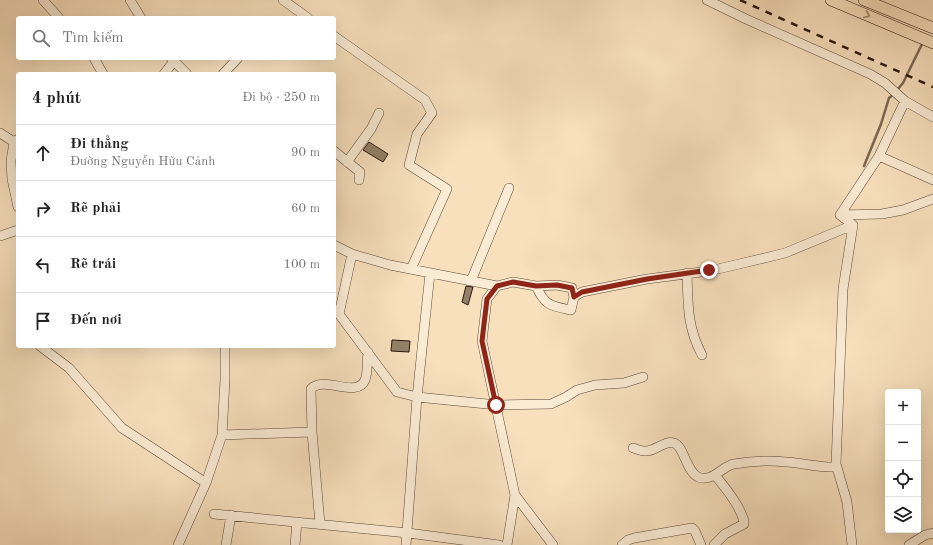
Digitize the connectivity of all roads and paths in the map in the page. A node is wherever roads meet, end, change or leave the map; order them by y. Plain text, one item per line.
1 (43, 0) edge
2 (130, 0) edge
3 (707, 0) edge
4 (831, 0) edge
5 (864, 0) edge
6 (285, 1) edge
7 (57, 16) edge
8 (140, 16) edge
9 (305, 16) edge
10 (933, 28) edge
11 (336, 37) edge
12 (933, 43) edge
13 (95, 60) edge
14 (172, 60) edge
15 (236, 60) edge
16 (102, 72) edge
17 (165, 72) edge
18 (185, 72) edge
19 (225, 72) edge
20 (904, 101) junction
21 (379, 113) dead end
22 (933, 117) edge
23 (0, 133) edge
24 (16, 140) edge
25 (336, 154) edge
26 (878, 156) junction
27 (347, 162) junction
28 (359, 180) dead end
29 (933, 180) edge
30 (509, 188) dead end
31 (16, 198) edge
32 (933, 199) edge
33 (840, 215) junction
34 (853, 225) junction
35 (16, 231) edge
36 (0, 236) edge
37 (336, 246) edge
38 (352, 254) junction
39 (411, 269) junction
40 (430, 273) junction
41 (687, 273) junction
42 (471, 281) junction
43 (497, 286) junction
44 (536, 286) junction
45 (574, 297) junction
46 (43, 348) edge
47 (225, 348) edge
48 (368, 352) junction
49 (702, 355) dead end
50 (643, 377) dead end
51 (417, 397) junction
52 (496, 405) junction
53 (312, 432) junction
54 (222, 435) junction
55 (633, 448) dead end
56 (837, 467) junction
57 (715, 475) junction
58 (206, 483) junction
59 (515, 495) junction
60 (214, 514) dead end
61 (231, 515) junction
62 (298, 522) junction
63 (320, 524) junction
64 (408, 533) junction
65 (933, 533) edge
66 (178, 545) edge
67 (226, 545) edge
68 (295, 545) edge
69 (406, 545) edge
70 (499, 545) edge
71 (508, 545) edge
72 (553, 545) edge
73 (622, 545) edge
74 (701, 545) edge
75 (714, 545) edge
76 (852, 545) edge
77 (909, 545) edge

1 - 7 street
2 - 8 street
3 - 20 street
4 -> 12 main road
5 - 10 main road
6 - 9 street
11 - 39 street
13 - 16 street
14 - 17 street
14 - 18 street
15 - 19 street
20 - 22 street
20 - 26 street
21 - 27 street
23 - 24 street
24 - 31 street
25 - 27 street
26 - 29 street
26 - 33 street
27 - 28 street
30 - 42 street
32 - 33 street
33 - 34 street
34 - 41 street
34 - 56 street
35 - 36 street
37 - 38 street
38 - 39 street
38 - 48 street
39 - 40 street
40 - 42 street
40 - 51 street
41 - 45 street
41 - 49 street
42 - 43 street
43 - 44 street
43 - 52 street
44 - 45 street
44 - 45 street
46 - 58 street
47 - 54 street
48 - 51 street
48 - 53 street
50 - 52 street
51 - 52 street
51 - 64 street
52 - 59 street
53 - 54 street
53 - 63 street
54 - 58 street
55 - 57 street
56 - 57 street
56 - 76 street
57 - 75 street
58 - 66 street
59 - 71 street
59 - 72 street
60 - 61 street
61 - 62 street
61 - 67 street
62 - 63 street
62 - 68 street
63 - 64 street
64 - 69 street
64 - 70 street
65 - 77 street
73 - 74 street

